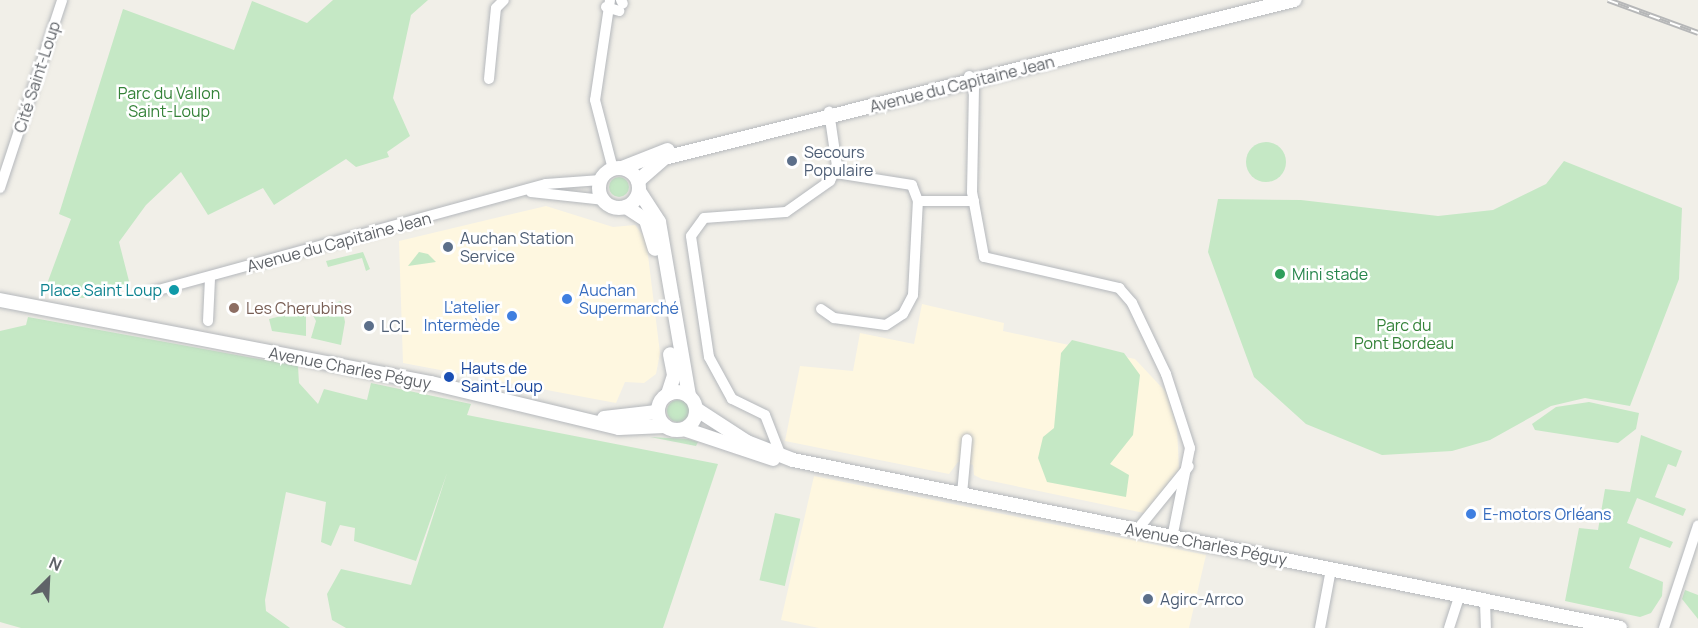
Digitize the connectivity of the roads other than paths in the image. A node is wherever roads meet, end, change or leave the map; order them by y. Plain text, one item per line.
1 (62, 0) edge
2 (504, 0) edge
3 (1270, 0) edge
4 (1294, 0) edge
5 (608, 4) edge
6 (621, 5) edge
7 (489, 79) dead end
8 (970, 79) junction
9 (830, 115) junction
10 (618, 169) junction
11 (836, 173) junction
12 (601, 180) junction
13 (638, 186) junction
14 (0, 188) edge
15 (527, 191) junction
16 (603, 200) junction
17 (918, 201) junction
18 (974, 201) junction
19 (627, 207) junction
20 (210, 278) junction
21 (151, 292) dead end
22 (0, 300) edge
23 (821, 309) dead end
24 (208, 321) dead end
25 (668, 394) junction
26 (689, 396) junction
27 (696, 409) junction
28 (657, 411) junction
29 (589, 417) junction
30 (665, 426) junction
31 (684, 429) junction
32 (968, 439) dead end
33 (787, 458) junction
34 (1189, 466) junction
35 (962, 494) junction
36 (1698, 525) edge
37 (1137, 530) junction
38 (1172, 537) junction
39 (1330, 569) junction
40 (1459, 597) junction
41 (1485, 602) junction
42 (1320, 628) edge
43 (1449, 628) edge
44 (1486, 628) edge
45 (1620, 628) edge
46 (1664, 628) edge

1 - 14 street, Cité Saint-Loup
2 - 7 street
3 - 8 main road, Avenue du Capitaine Jean
4 - 8 main road, Avenue du Capitaine Jean
5 - 6 street
5 - 10 street
8 - 9 main road, Avenue du Capitaine Jean
8 - 18 street
9 - 10 main road, Avenue du Capitaine Jean
9 - 11 street
9 - 13 main road, Avenue du Capitaine Jean
10 - 12 main road, Avenue du Capitaine Jean
10 - 13 main road
11 - 17 street
11 - 33 street
12 - 15 street, Avenue du Capitaine Jean
12 - 16 main road
13 - 19 main road, Avenue du Capitaine Jean
13 - 26 main road
15 - 16 street
15 - 20 street, Avenue du Capitaine Jean
16 - 19 main road
17 - 18 street
17 - 23 street
18 - 34 street
19 - 25 main road
20 - 21 street, Avenue du Capitaine Jean
20 - 24 street
22 - 29 main road, Avenue Charles Péguy
25 - 26 main road
25 - 28 main road
26 - 27 main road
27 - 31 main road
27 - 33 main road, Avenue Charles Péguy
28 - 29 main road, Avenue Charles Péguy
28 - 30 main road
29 - 30 main road, Avenue Charles Péguy
30 - 31 main road
31 - 33 main road, Avenue Charles Péguy
32 - 35 street
33 - 35 main road, Avenue Charles Péguy
34 - 37 street
34 - 38 street
35 - 37 main road, Avenue Charles Péguy
36 - 46 street
37 - 38 main road, Avenue Charles Péguy
38 - 39 main road, Avenue Charles Péguy
39 - 40 main road, Avenue Charles Péguy
39 - 42 street
40 - 41 main road, Avenue Charles Péguy
40 - 43 street
41 - 44 street
41 - 45 main road, Avenue Charles Péguy

